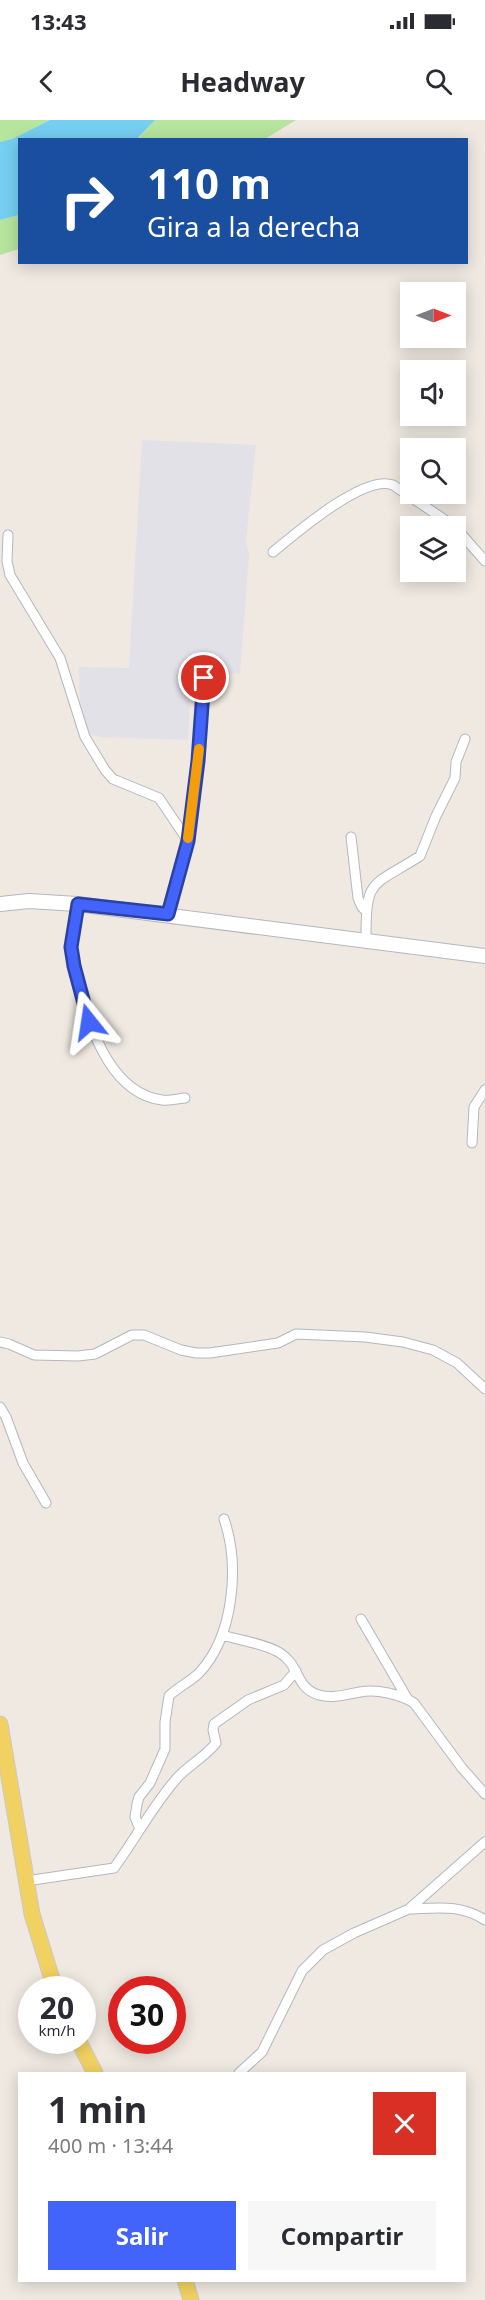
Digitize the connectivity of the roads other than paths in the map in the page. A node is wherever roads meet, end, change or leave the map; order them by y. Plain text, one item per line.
1 (439, 516) edge
2 (8, 535) dead end
3 (466, 539) edge
4 (273, 552) dead end
5 (485, 561) edge
6 (204, 678) dead end
7 (465, 739) dead end
8 (351, 837) dead end
9 (188, 841) junction
10 (0, 904) edge
11 (78, 904) junction
12 (366, 911) junction
13 (168, 914) junction
14 (366, 941) junction
15 (485, 956) edge
16 (485, 1090) edge
17 (185, 1098) dead end
18 (472, 1143) dead end
19 (0, 1342) edge
20 (485, 1389) edge
21 (0, 1407) edge
22 (46, 1503) dead end
23 (224, 1519) dead end
24 (361, 1619) dead end
25 (222, 1635) junction
26 (296, 1671) junction
27 (407, 1698) junction
28 (0, 1724) edge
29 (6, 1792) edge
30 (485, 1794) edge
31 (140, 1827) junction
32 (485, 1842) edge
33 (26, 1881) junction
34 (409, 1909) junction
35 (485, 1920) edge
36 (51, 1976) edge
37 (85, 2054) edge
38 (94, 2072) edge
39 (240, 2072) edge
40 (186, 2282) edge
41 (191, 2300) edge

1 - 4 street
2 - 9 street
3 - 5 street
6 - 9 street
7 - 12 street
8 - 12 street
9 - 13 street
10 - 11 main road
11 - 13 main road
11 - 17 street
12 - 14 street
13 - 14 main road
14 - 15 main road
16 - 18 street
19 - 20 street
21 - 22 street
23 - 25 street
24 - 27 street
25 - 26 street
25 - 31 street
26 - 27 street
26 - 31 street
27 - 30 street
28 - 29 main road
29 - 33 main road
31 - 33 street
32 - 34 street
33 - 36 main road
34 - 35 street
34 - 39 street
37 - 38 main road
40 - 41 main road

